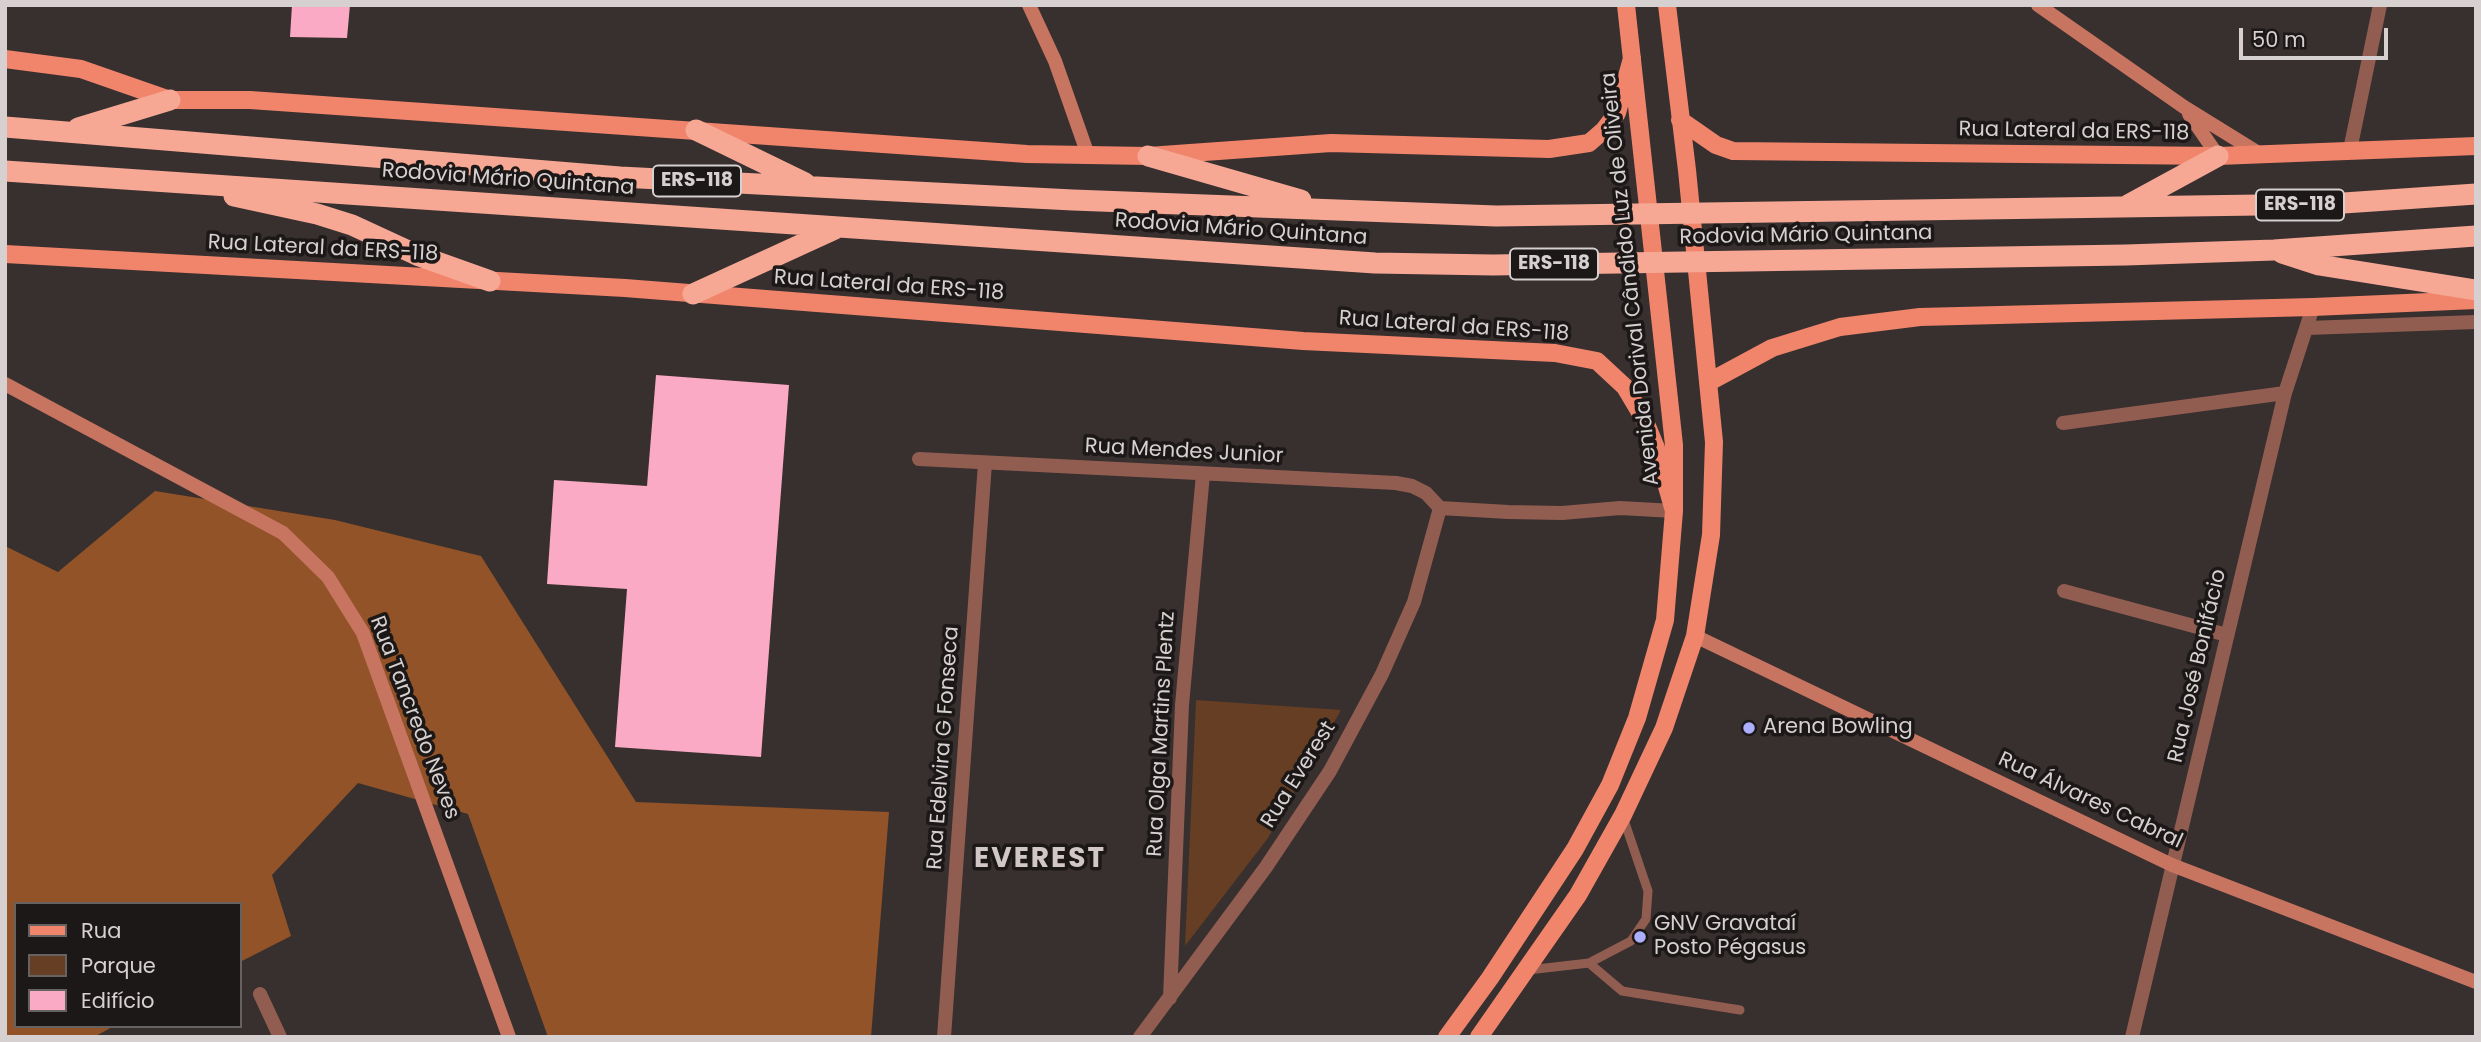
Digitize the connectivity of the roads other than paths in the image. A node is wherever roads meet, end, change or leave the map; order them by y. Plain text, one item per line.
1 (1029, 5) edge
2 (1626, 5) edge
3 (1667, 5) edge
4 (2038, 5) edge
5 (2379, 5) edge
6 (1632, 58) junction
7 (5, 60) edge
8 (170, 100) junction
9 (2184, 107) junction
10 (1681, 120) junction
11 (5, 127) edge
12 (696, 130) junction
13 (66, 132) junction
14 (2476, 146) edge
15 (2350, 150) junction
16 (2260, 154) junction
17 (1088, 155) junction
18 (1148, 156) junction
19 (2218, 156) junction
20 (5, 171) edge
21 (195, 184) junction
22 (814, 187) junction
23 (2476, 194) edge
24 (2123, 208) junction
25 (1330, 209) junction
26 (836, 228) junction
27 (2476, 236) edge
28 (2274, 250) junction
29 (5, 254) edge
30 (490, 281) junction
31 (2476, 290) edge
32 (694, 294) junction
33 (2476, 300) edge
34 (2313, 307) junction
35 (2476, 321) edge
36 (2307, 328) junction
37 (1709, 382) junction
38 (5, 384) edge
39 (2285, 393) junction
40 (2063, 422) dead end
41 (919, 459) dead end
42 (985, 463) junction
43 (1203, 474) junction
44 (1440, 508) junction
45 (1674, 511) junction
46 (2064, 591) dead end
47 (2227, 635) junction
48 (1695, 636) junction
49 (1623, 816) junction
50 (2172, 865) junction
51 (1589, 963) junction
52 (1527, 970) junction
53 (2476, 982) edge
54 (260, 994) dead end
55 (1170, 998) junction
56 (1740, 1010) dead end
57 (280, 1037) edge
58 (509, 1037) edge
59 (944, 1037) edge
60 (1140, 1037) edge
61 (1447, 1037) edge
62 (1479, 1037) edge
63 (2132, 1037) edge

1 - 17 street
2 - 6 main road, Avenida Dorival Cândido Luz de Oliveira
3 - 10 main road
4 - 9 street
5 - 15 street
6 - 18 main road
6 - 45 main road, Avenida Dorival Cândido Luz de Oliveira
7 - 8 main road
8 - 12 main road
8 - 13 highway
9 - 16 street
9 - 19 street
10 - 19 main road, Rua Lateral da ERS-118
10 - 37 main road
11 - 13 highway, Rodovia Mário Quintana / ERS-118
12 - 17 main road
12 - 22 highway
13 - 22 highway, Rodovia Mário Quintana / ERS-118
14 - 15 main road, Rua Lateral da ERS-118
15 - 16 main road, Rua Lateral da ERS-118
16 - 19 main road, Rua Lateral da ERS-118
17 - 18 main road
18 - 25 highway
19 - 24 highway
20 - 21 highway, Rodovia Mário Quintana / ERS-118
21 - 26 highway, Rodovia Mário Quintana / ERS-118
21 - 30 highway
22 - 25 highway, Rodovia Mário Quintana / ERS-118
23 - 24 highway, Rodovia Mário Quintana / ERS-118
24 - 25 highway, Rodovia Mário Quintana / ERS-118
26 - 28 highway, Rodovia Mário Quintana / ERS-118
26 - 32 highway
27 - 28 highway, Rodovia Mário Quintana / ERS-118
28 - 31 highway
29 - 30 main road, Rua Lateral da ERS-118
30 - 32 main road, Rua Lateral da ERS-118
32 - 45 main road, Rua Lateral da ERS-118
33 - 34 main road
34 - 36 street, Rua José Bonifácio
34 - 37 main road
35 - 36 street
36 - 39 street, Rua José Bonifácio
37 - 48 main road
38 - 58 street, Rua Tancredo Neves
39 - 40 street
39 - 47 street, Rua José Bonifácio
41 - 42 street, Rua Mendes Junior
42 - 43 street, Rua Mendes Junior
42 - 59 street, Rua Edelvira G Fonseca
43 - 44 street, Rua Mendes Junior
43 - 55 street, Rua Olga Martins Plentz
44 - 45 street
44 - 55 street, Rua Everest
45 - 61 main road, Avenida Dorival Cândido Luz de Oliveira
46 - 47 street
47 - 50 street, Rua José Bonifácio
48 - 49 main road
48 - 50 street, Rua Álvares Cabral
49 - 51 lane
49 - 52 main road
50 - 53 street, Rua Álvares Cabral
50 - 63 street, Rua José Bonifácio
51 - 52 lane
51 - 56 lane
52 - 62 main road
54 - 57 street
55 - 60 street, Rua Everest

